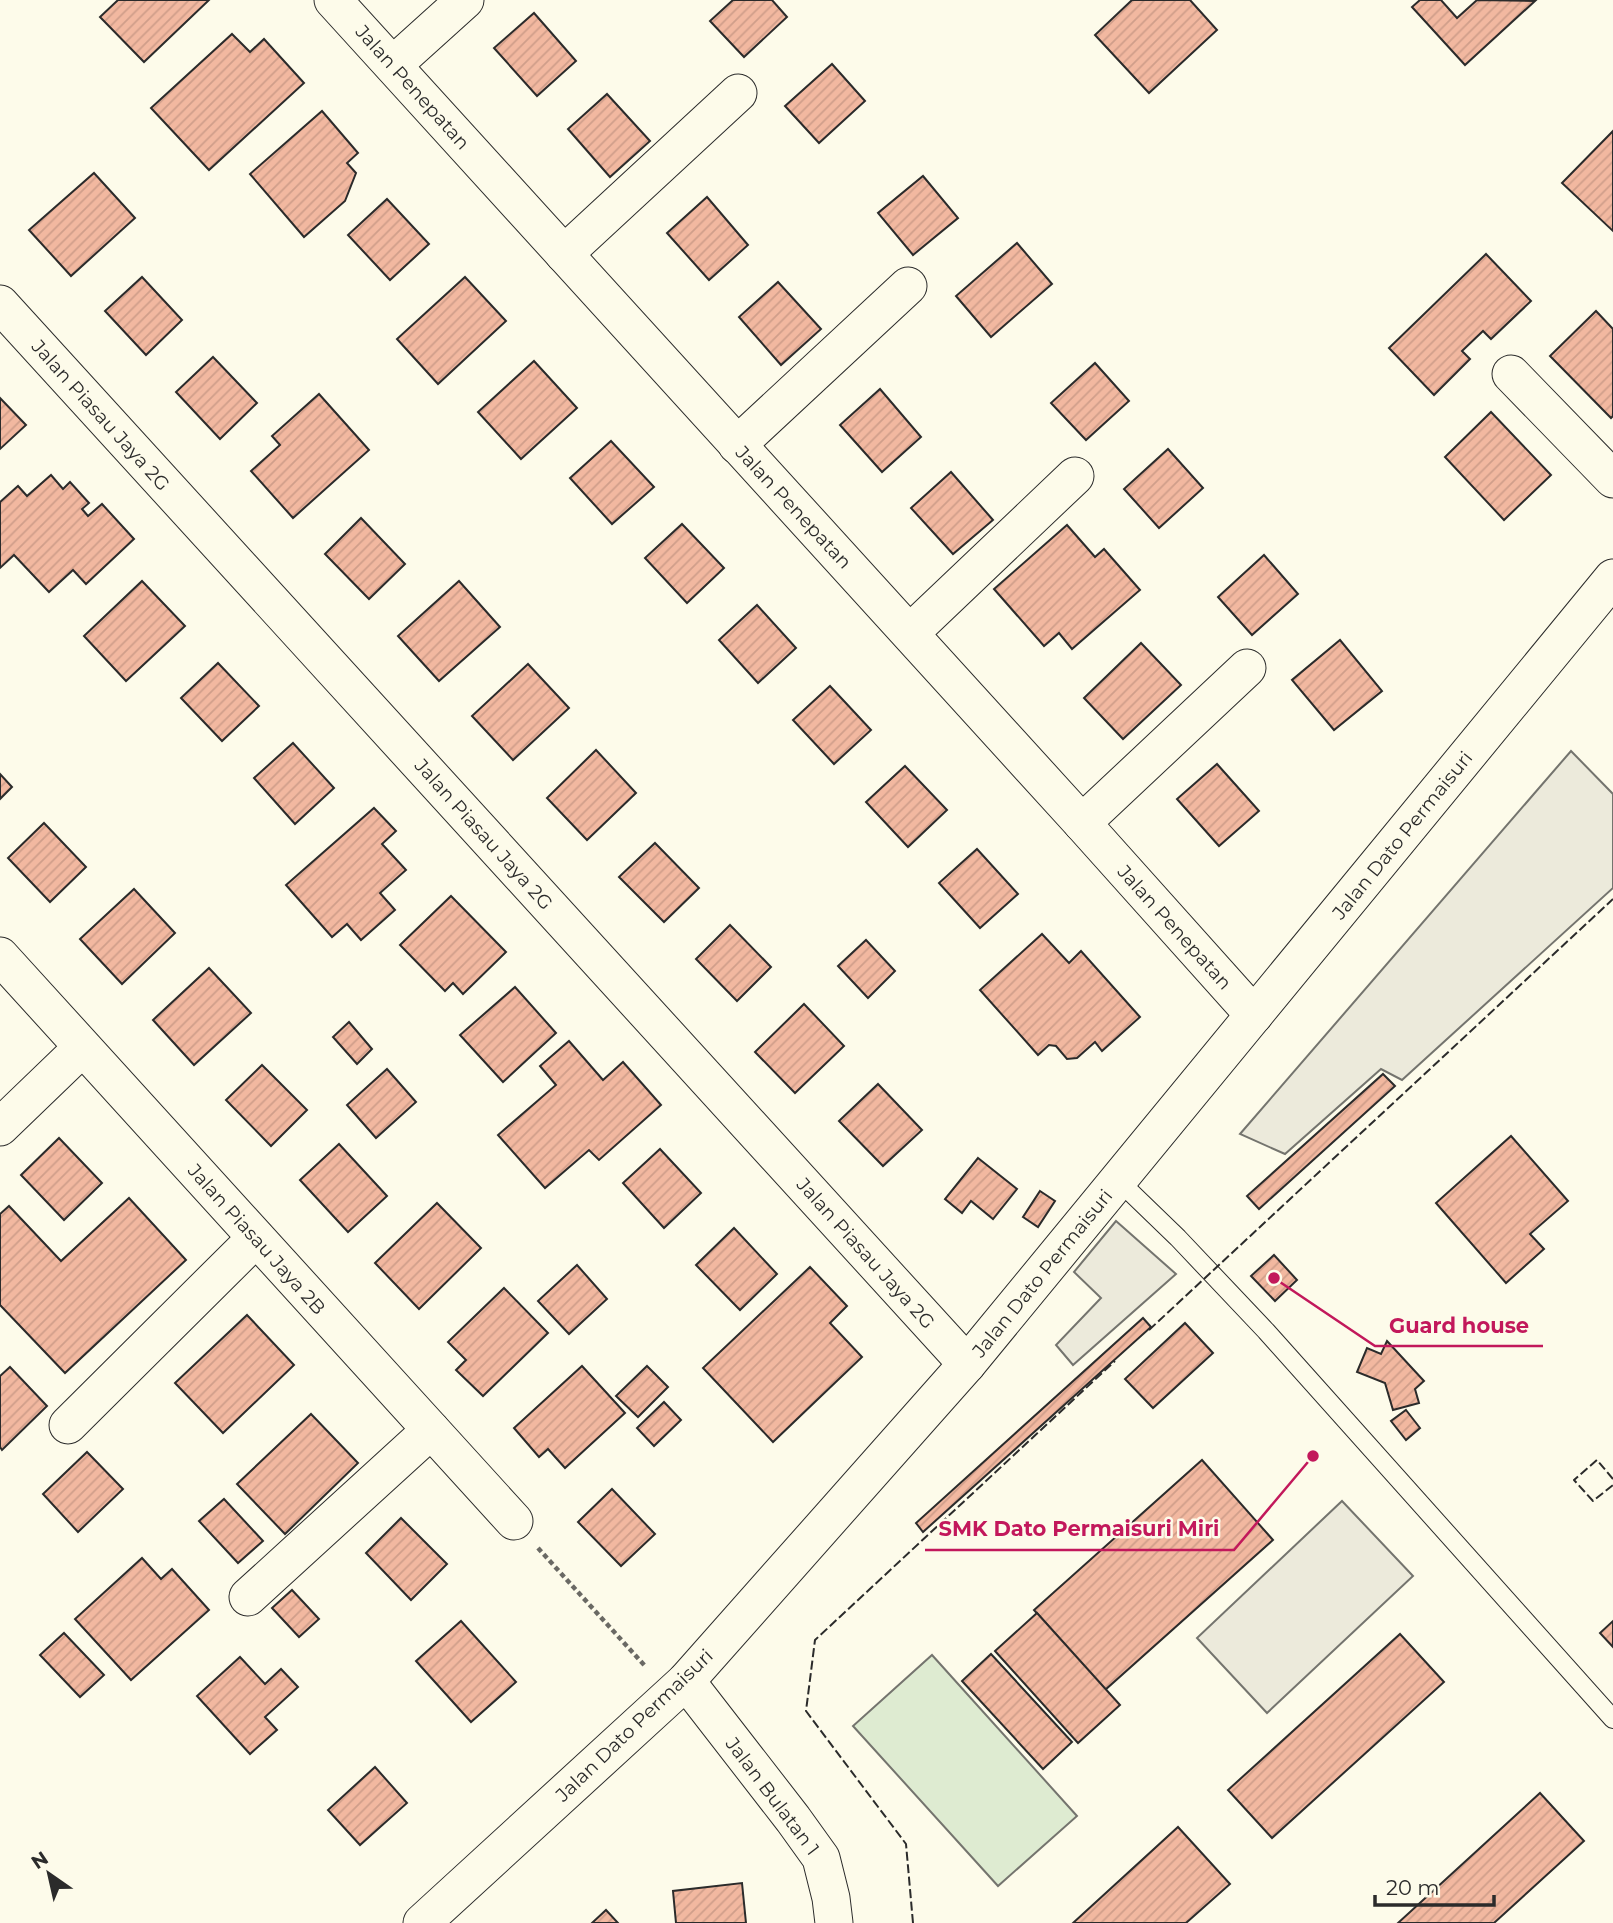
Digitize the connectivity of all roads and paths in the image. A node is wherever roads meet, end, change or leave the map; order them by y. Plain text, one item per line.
1 (333, 0) edge
2 (465, 0) edge
3 (393, 65) junction
4 (738, 93) dead end
5 (564, 254) junction
6 (908, 286) dead end
7 (0, 304) edge
8 (1511, 374) dead end
9 (737, 445) junction
10 (1075, 476) dead end
11 (1613, 479) edge
12 (1613, 578) edge
13 (910, 633) junction
14 (1247, 668) dead end
15 (1082, 823) junction
16 (0, 956) edge
17 (1254, 1015) junction
18 (82, 1048) junction
19 (0, 1127) edge
20 (1118, 1180) junction
21 (257, 1238) junction
22 (967, 1364) junction
23 (68, 1425) dead end
24 (431, 1430) junction
25 (514, 1521) joint
26 (248, 1597) dead end
27 (679, 1687) junction
28 (1613, 1719) edge
29 (422, 1923) edge
30 (834, 1923) edge

1 - 3 street, Jalan Penepatan
2 - 3 street
3 - 5 street, Jalan Penepatan
4 - 5 street
5 - 9 street, Jalan Penepatan
6 - 9 street
7 - 22 street, Jalan Piasau Jaya 2G
8 - 11 street
9 - 13 street, Jalan Penepatan
10 - 13 street
12 - 17 street, Jalan Dato Permaisuri
13 - 15 street, Jalan Penepatan
14 - 15 street
15 - 17 street, Jalan Penepatan
16 - 18 street, Jalan Piasau Jaya 2B
17 - 20 street, Jalan Dato Permaisuri
18 - 19 street
18 - 21 street, Jalan Piasau Jaya 2B
20 - 22 street, Jalan Dato Permaisuri
20 - 28 lane
21 - 23 street
21 - 24 street, Jalan Piasau Jaya 2B
22 - 27 street, Jalan Dato Permaisuri
24 - 25 street, Jalan Piasau Jaya 2B
24 - 26 street
25 - 27 path
27 - 29 street, Jalan Dato Permaisuri
27 - 30 street, Jalan Bulatan 1

